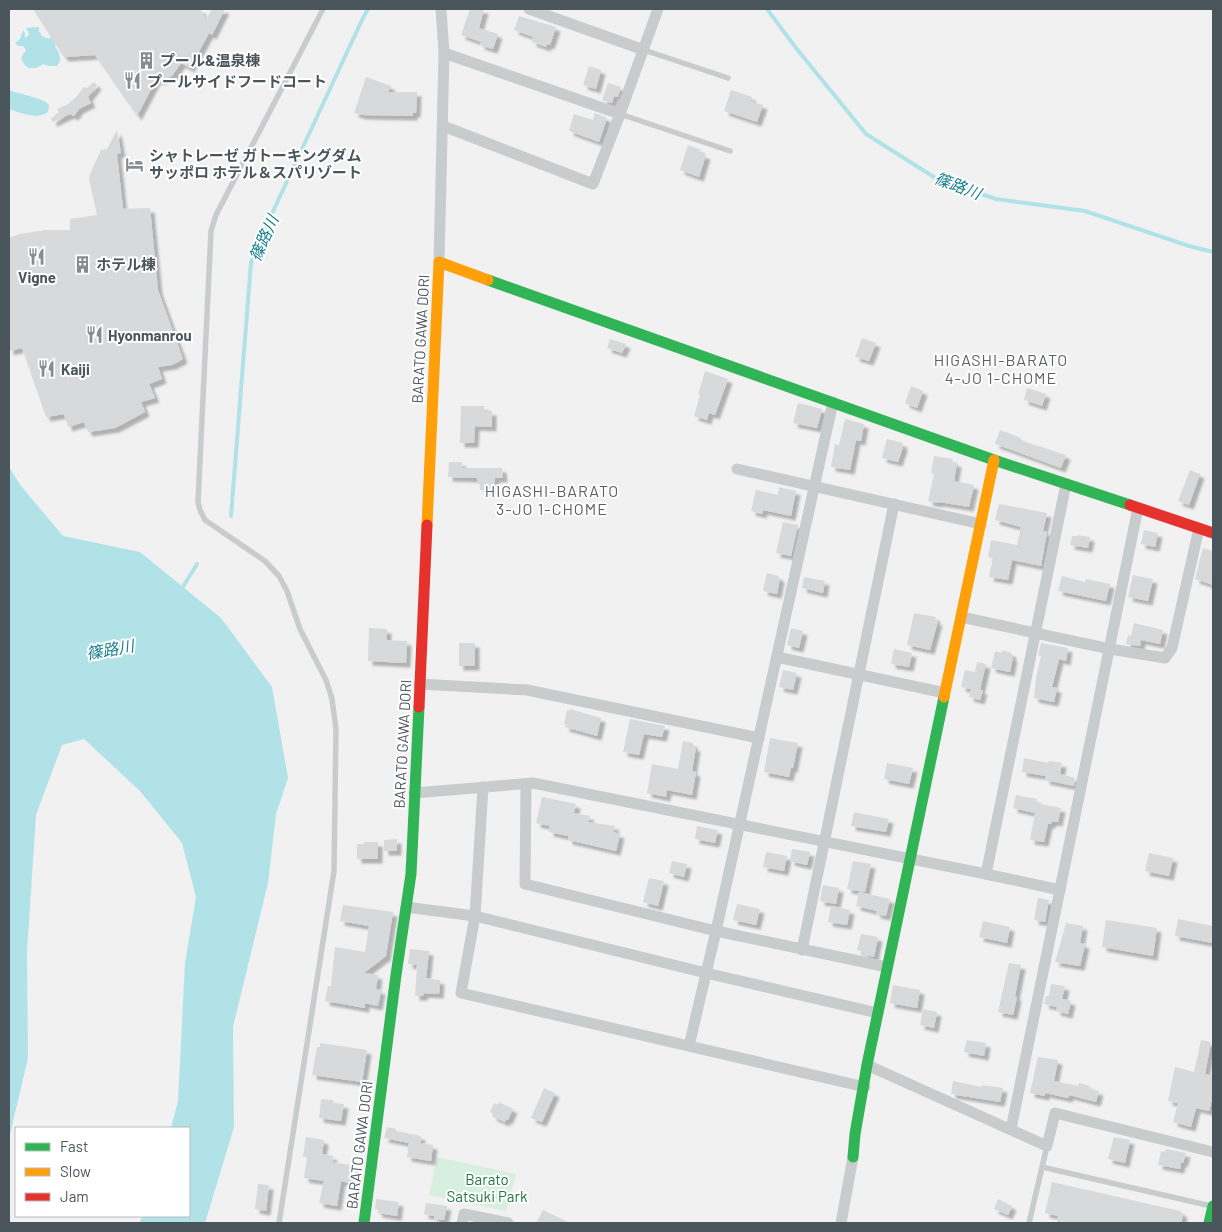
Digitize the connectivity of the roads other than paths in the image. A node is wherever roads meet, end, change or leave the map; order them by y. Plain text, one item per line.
1 (322, 9) edge
2 (441, 9) edge
3 (529, 9) edge
4 (658, 9) edge
5 (644, 50) junction
6 (444, 53) junction
7 (728, 78) dead end
8 (620, 114) junction
9 (442, 126) junction
10 (730, 151) dead end
11 (439, 262) junction
12 (833, 402) junction
13 (994, 460) junction
14 (737, 469) dead end
15 (1066, 484) junction
16 (815, 486) junction
17 (894, 504) junction
18 (1138, 508) junction
19 (980, 524) junction
20 (1199, 528) junction
21 (1213, 533) edge
22 (961, 617) junction
23 (1036, 633) junction
24 (1110, 649) junction
25 (777, 657) junction
26 (858, 675) junction
27 (420, 684) junction
28 (945, 694) junction
29 (760, 738) junction
30 (526, 784) junction
31 (483, 787) junction
32 (414, 793) junction
33 (740, 825) junction
34 (824, 842) junction
35 (910, 859) junction
36 (986, 874) junction
37 (1060, 890) junction
38 (406, 907) junction
39 (475, 916) junction
40 (716, 931) junction
41 (802, 950) junction
42 (887, 967) junction
43 (706, 973) junction
44 (878, 1013) junction
45 (689, 1046) junction
46 (867, 1065) junction
47 (865, 1087) junction
48 (1011, 1129) junction
49 (1047, 1146) junction
50 (1213, 1152) edge
51 (1042, 1167) junction
52 (1213, 1206) edge
53 (278, 1223) edge
54 (364, 1223) edge
55 (462, 1223) edge
56 (508, 1223) edge
57 (840, 1223) edge
58 (1028, 1223) edge
59 (1209, 1223) edge

1 - 53 lane
2 - 6 street
3 - 5 street
4 - 5 street
5 - 7 lane
5 - 8 street
6 - 8 street
6 - 9 street
8 - 9 street
8 - 10 lane
9 - 11 street
11 - 12 street
11 - 27 street, BARATO GAWA DORI
12 - 13 street
12 - 16 street
13 - 15 street
13 - 19 street
14 - 16 street
15 - 18 street
15 - 23 street
16 - 17 street
16 - 25 street
17 - 19 street
17 - 26 street
18 - 20 street
18 - 24 street
19 - 22 street
20 - 21 street
20 - 24 street
22 - 23 street
22 - 28 street
23 - 24 street
23 - 36 street
24 - 37 street
25 - 26 street
25 - 29 street
26 - 28 street
26 - 34 street
27 - 29 street
27 - 32 street, BARATO GAWA DORI
28 - 35 street
29 - 33 street
30 - 31 street
30 - 33 street
30 - 40 street
31 - 32 street
31 - 39 street
32 - 38 street, BARATO GAWA DORI
33 - 34 street
33 - 40 street
34 - 35 street
34 - 41 street
35 - 36 street
35 - 42 street
36 - 37 street
37 - 48 street
38 - 39 street
38 - 54 street, BARATO GAWA DORI
39 - 43 street
39 - 45 street
40 - 41 street
40 - 43 street
41 - 42 street
42 - 44 street
43 - 44 street
43 - 45 street
44 - 46 street
45 - 47 street
46 - 47 street
46 - 48 street
47 - 57 street
48 - 49 street
49 - 50 street
49 - 51 lane
51 - 52 lane
51 - 58 lane
52 - 59 street
55 - 56 street

